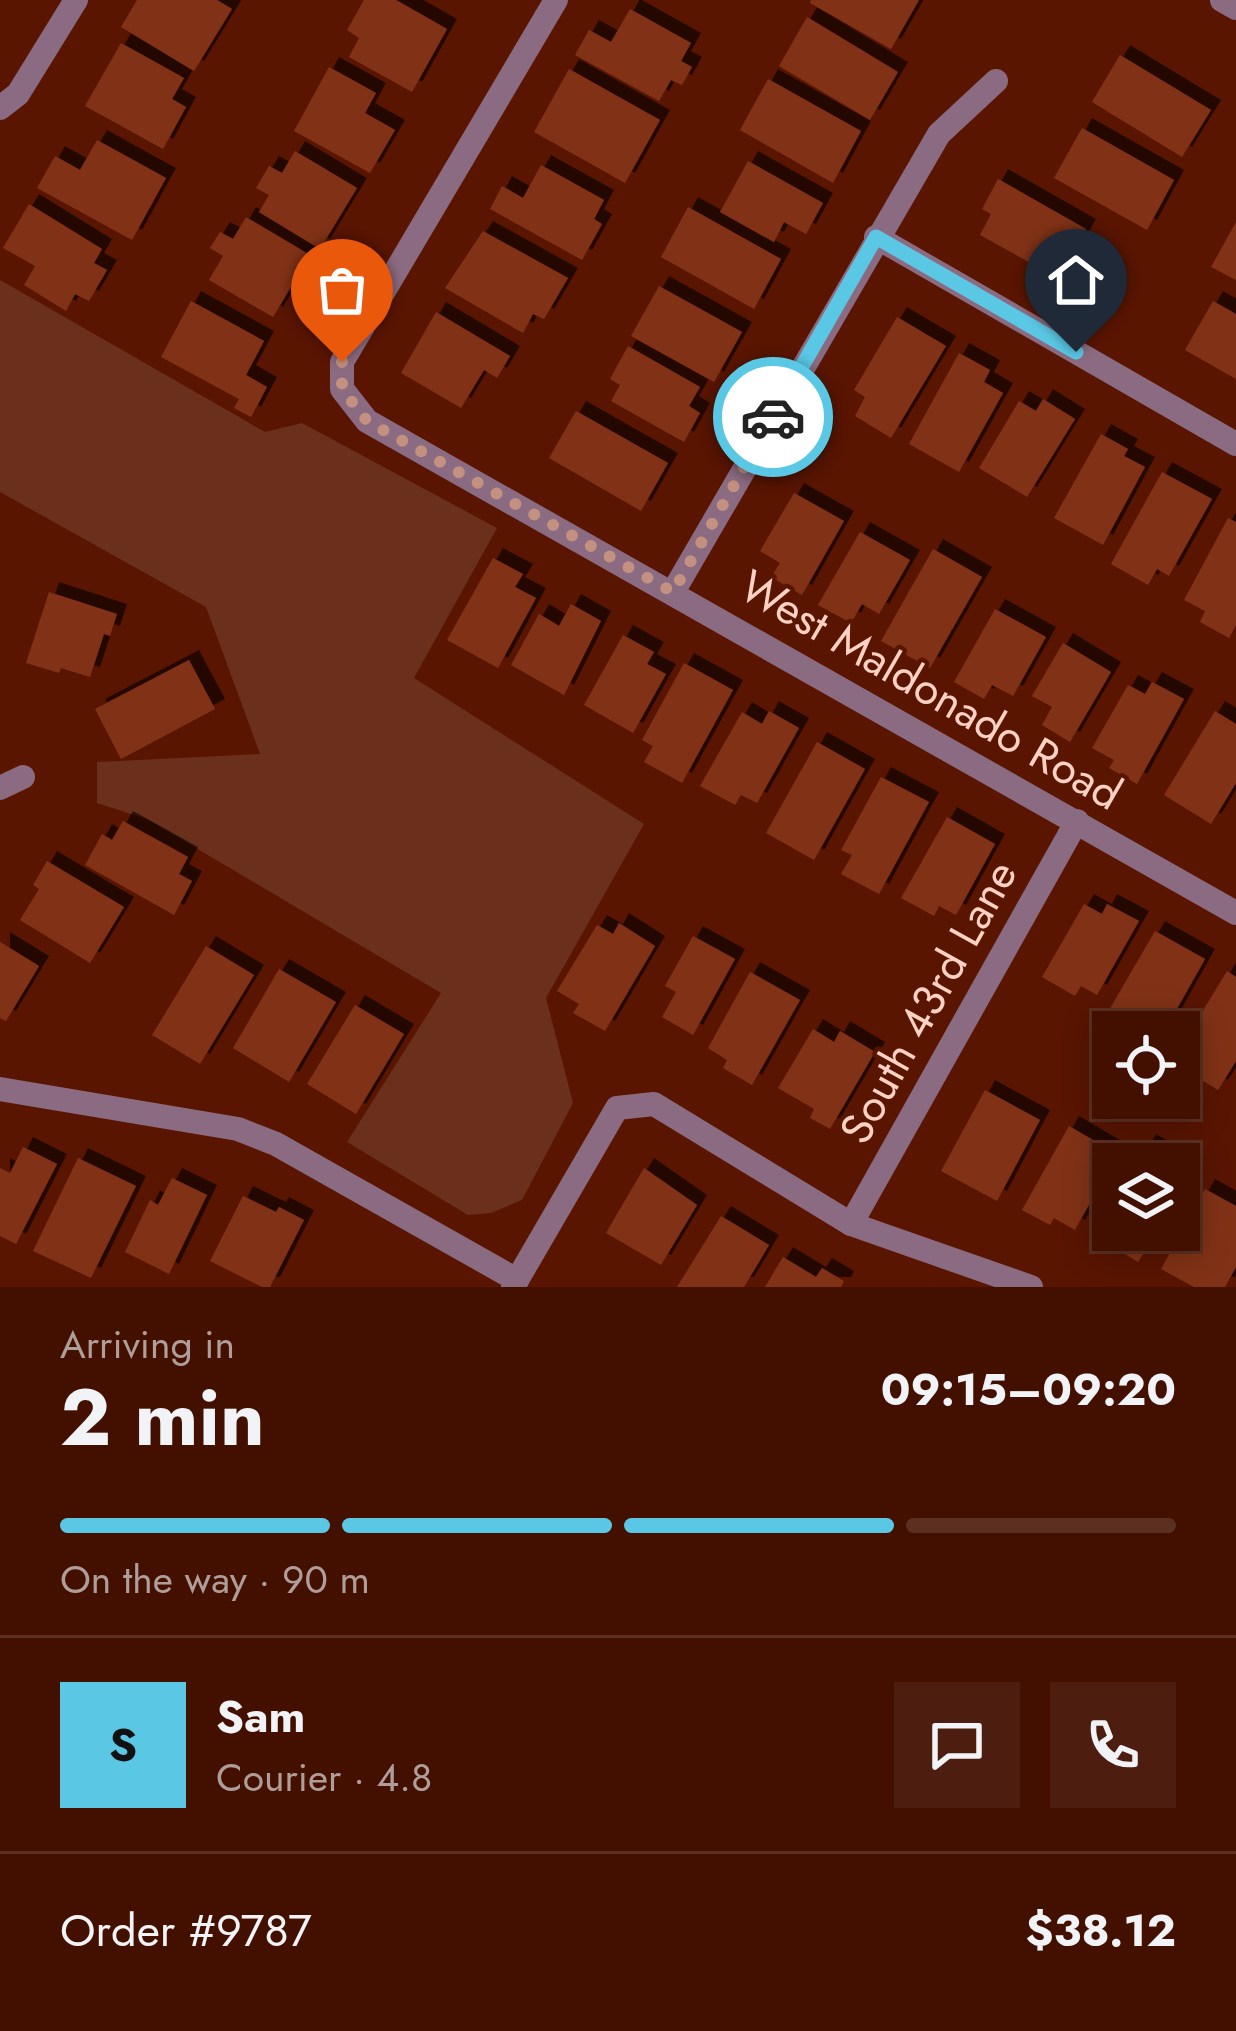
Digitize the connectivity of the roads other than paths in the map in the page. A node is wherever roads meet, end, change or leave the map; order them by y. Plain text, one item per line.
1 (76, 0) edge
2 (556, 0) edge
3 (1222, 0) edge
4 (1236, 8) edge
5 (996, 81) dead end
6 (0, 108) edge
7 (876, 237) junction
8 (1236, 444) edge
9 (673, 592) junction
10 (23, 777) dead end
11 (0, 788) edge
12 (1077, 821) junction
13 (1236, 914) edge
14 (0, 1089) edge
15 (851, 1224) junction
16 (515, 1284) edge
17 (1031, 1287) edge

1 - 6 street
2 - 9 street, West Maldonado Road
3 - 4 street
5 - 7 street
7 - 8 street
7 - 9 street
9 - 12 street, West Maldonado Road
10 - 11 street
12 - 13 street, West Maldonado Road
12 - 15 street, South 43rd Lane
14 - 16 street
15 - 16 street
15 - 17 street

